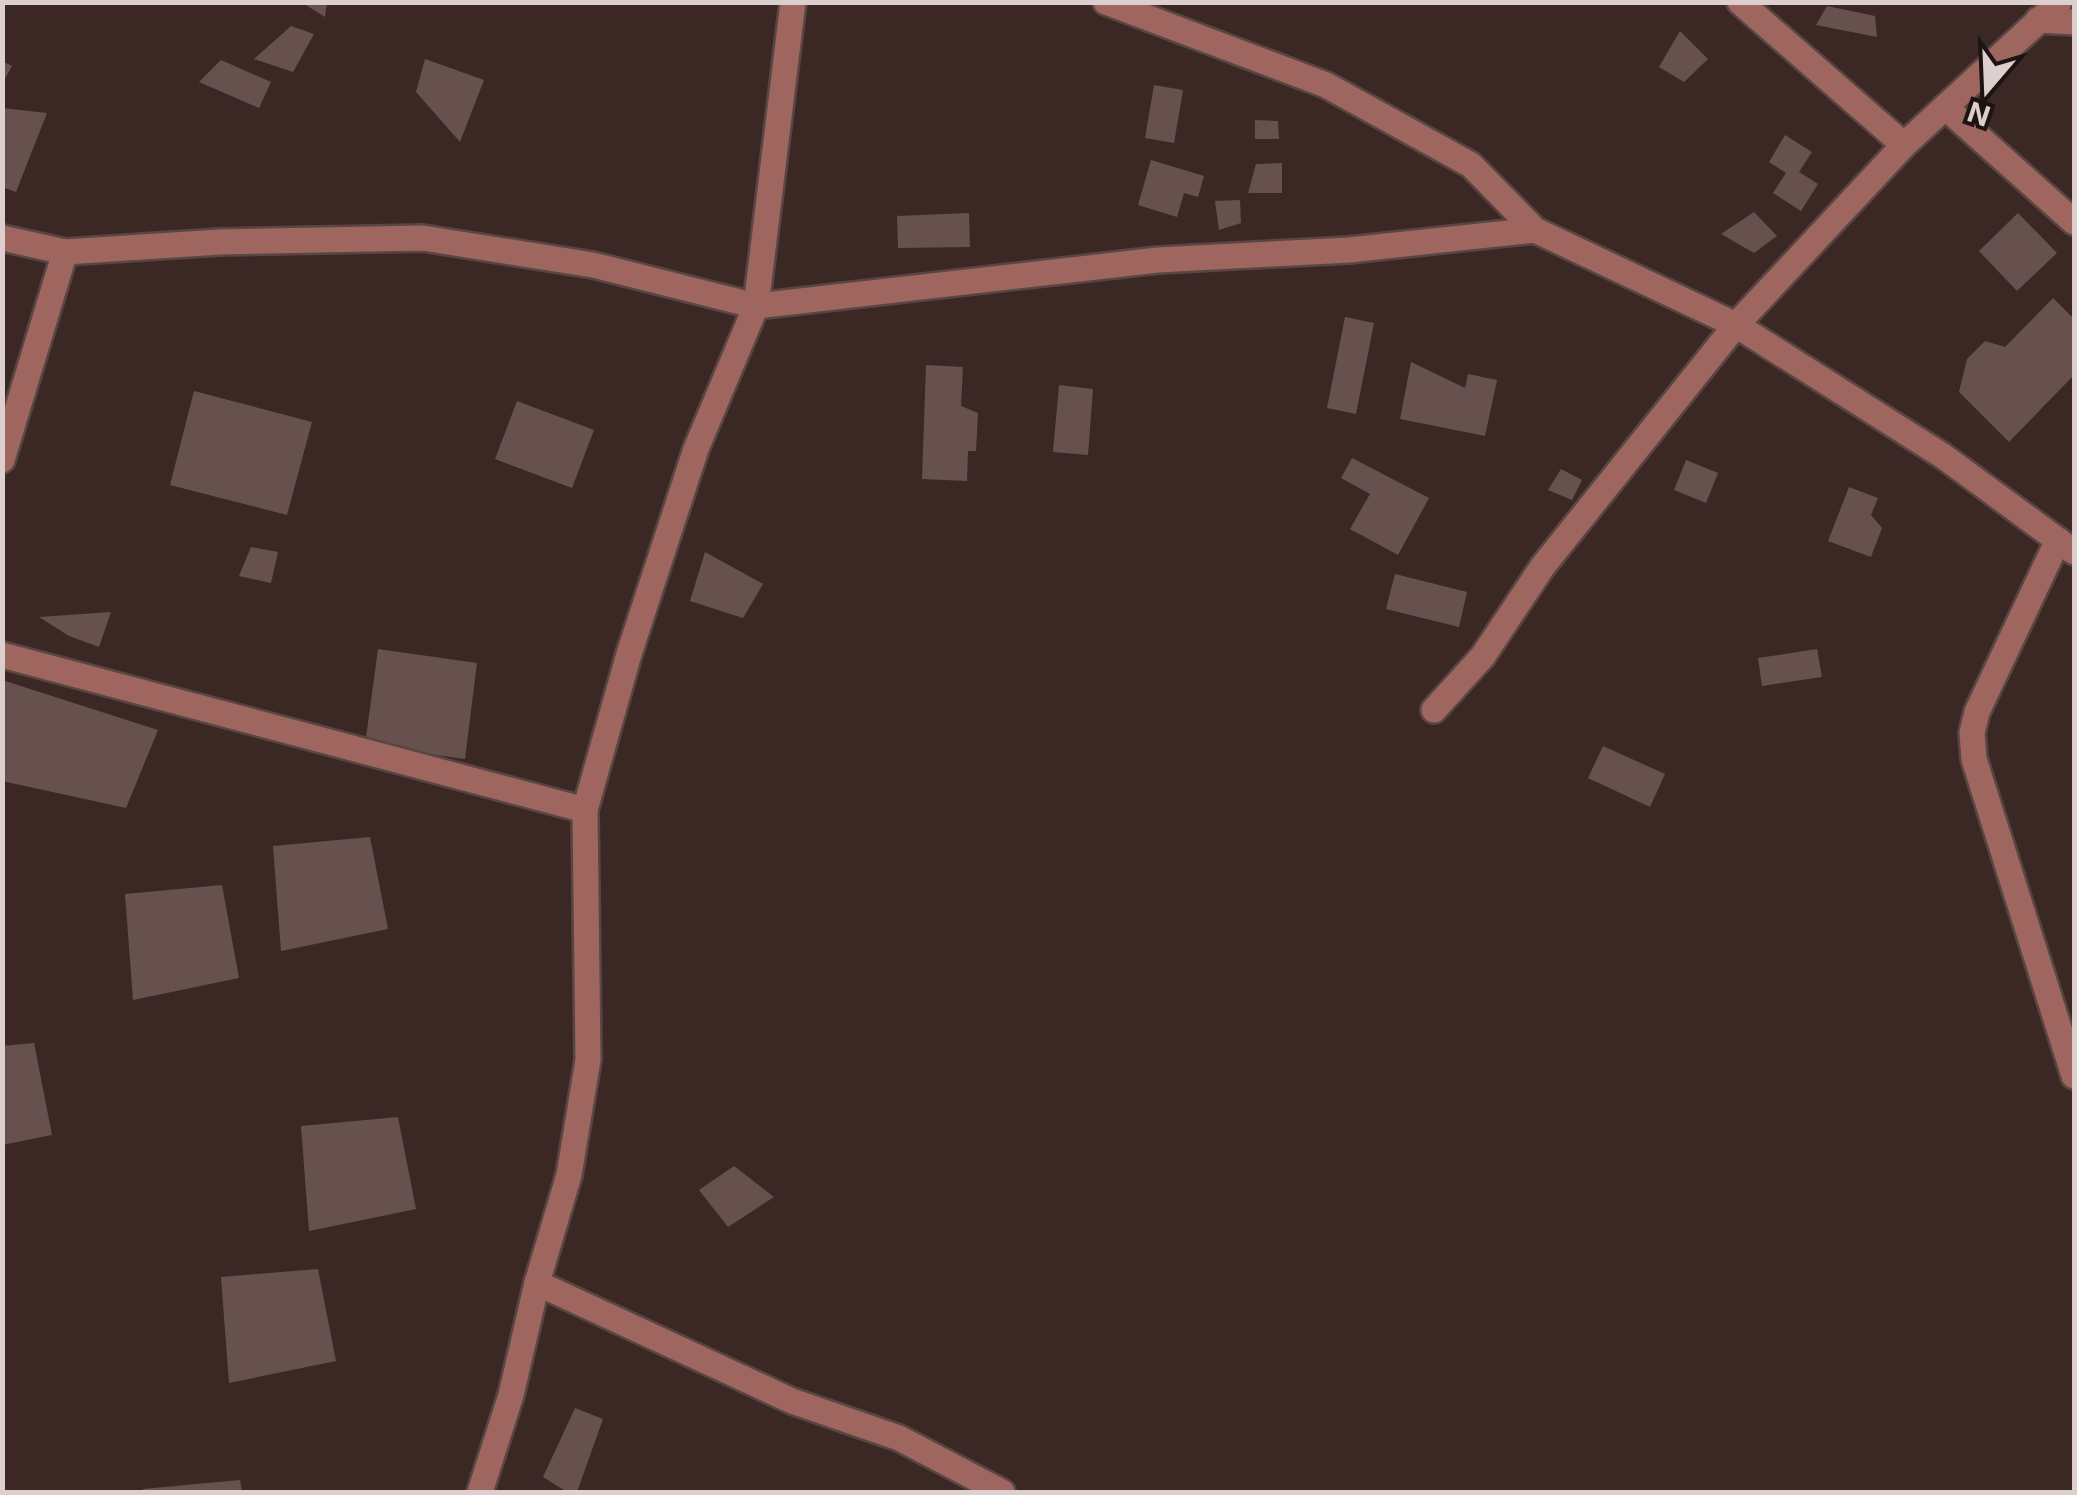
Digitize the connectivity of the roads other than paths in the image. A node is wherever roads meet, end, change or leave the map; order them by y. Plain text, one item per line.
1 (793, 2) edge
2 (1106, 2) edge
3 (1740, 2) edge
4 (2059, 2) edge
5 (2038, 20) junction
6 (2074, 22) edge
7 (1945, 107) junction
8 (1904, 145) junction
9 (2074, 222) edge
10 (1534, 230) junction
11 (2, 238) edge
12 (64, 252) junction
13 (756, 306) junction
14 (1736, 325) junction
15 (2, 460) edge
16 (2066, 546) edge
17 (2, 655) edge
18 (1434, 710) dead end
19 (585, 810) junction
20 (2074, 1076) edge
21 (536, 1283) junction
22 (480, 1492) edge
23 (1002, 1492) edge

1 - 13 street
2 - 10 street
3 - 8 street
4 - 5 street
5 - 6 street
5 - 7 street
7 - 8 street
7 - 9 street
8 - 14 street
10 - 13 street
10 - 14 street
11 - 12 street
12 - 13 street
12 - 15 street
13 - 19 street
14 - 16 street
14 - 18 street
16 - 20 street
17 - 19 street
19 - 21 street
21 - 22 street
21 - 23 street

